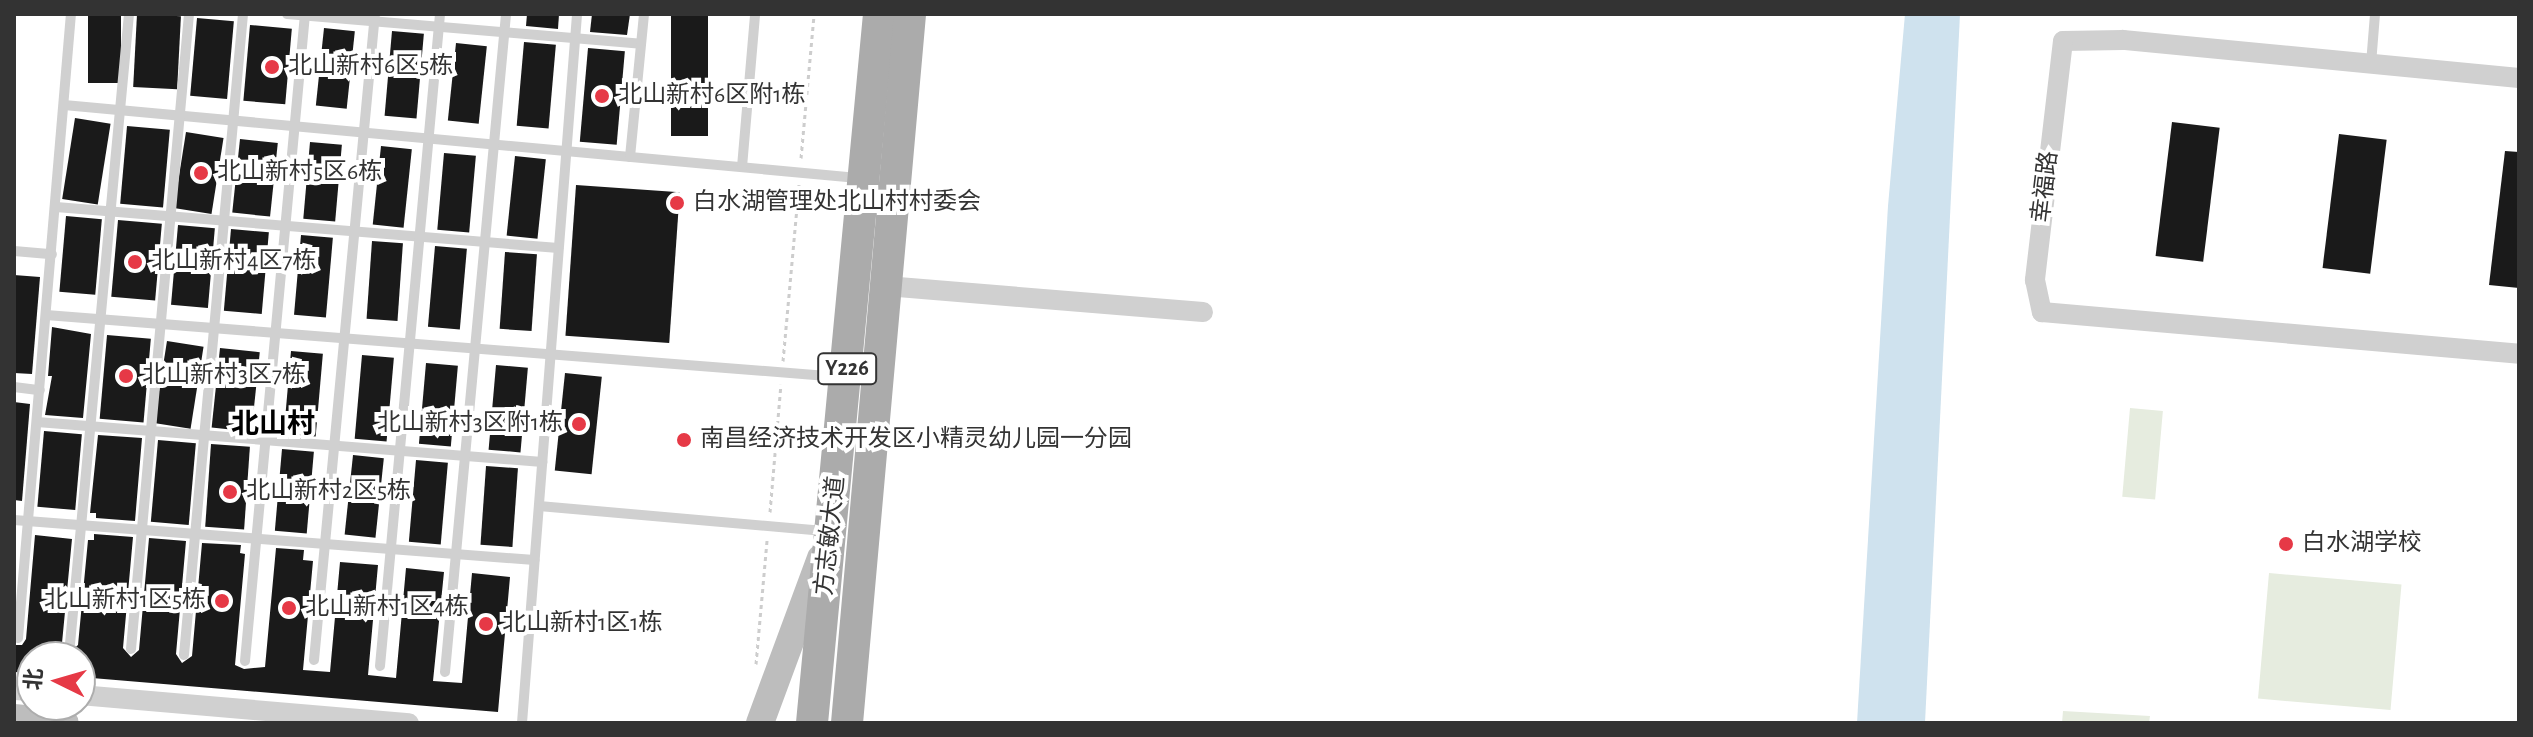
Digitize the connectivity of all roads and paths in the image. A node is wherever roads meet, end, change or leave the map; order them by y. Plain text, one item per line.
1 (71, 14) edge
2 (129, 14) edge
3 (189, 14) edge
4 (243, 14) edge
5 (287, 14) edge
6 (440, 14) edge
7 (506, 14) edge
8 (577, 14) edge
9 (644, 14) edge
10 (755, 14) edge
11 (879, 14) edge
12 (910, 14) edge
13 (2375, 14) edge
14 (305, 15) edge
15 (374, 18) edge
16 (439, 27) junction
17 (504, 32) junction
18 (575, 38) junction
19 (641, 44) junction
20 (2371, 64) junction
21 (2519, 78) edge
22 (64, 105) junction
23 (120, 110) junction
24 (180, 115) junction
25 (233, 120) junction
26 (295, 126) junction
27 (363, 132) junction
28 (429, 138) junction
29 (494, 144) junction
30 (566, 151) junction
31 (630, 157) junction
32 (742, 167) junction
33 (866, 179) junction
34 (56, 207) junction
35 (110, 211) junction
36 (171, 217) junction
37 (224, 221) junction
38 (285, 226) junction
39 (354, 231) junction
40 (420, 237) junction
41 (485, 242) junction
42 (558, 248) junction
43 (14, 251) edge
44 (52, 254) junction
45 (886, 286) junction
46 (1203, 312) dead end
47 (46, 315) junction
48 (100, 319) junction
49 (161, 323) junction
50 (215, 327) junction
51 (276, 331) junction
52 (344, 337) junction
53 (410, 342) junction
54 (475, 348) junction
55 (550, 354) junction
56 (2519, 354) edge
57 (846, 377) junction
58 (14, 387) edge
59 (40, 390) junction
60 (37, 422) junction
61 (91, 426) junction
62 (151, 431) junction
63 (204, 435) junction
64 (265, 440) junction
65 (334, 445) junction
66 (400, 451) junction
67 (465, 456) junction
68 (542, 462) junction
69 (539, 506) junction
70 (14, 520) edge
71 (28, 521) junction
72 (81, 525) junction
73 (142, 530) junction
74 (831, 531) junction
75 (195, 534) junction
76 (257, 539) junction
77 (325, 544) junction
78 (391, 549) junction
79 (456, 554) junction
80 (534, 560) junction
81 (18, 638) dead end
82 (70, 641) edge
83 (131, 649) dead end
84 (184, 655) dead end
85 (853, 655) junction
86 (314, 660) dead end
87 (245, 661) dead end
88 (380, 666) dead end
89 (445, 672) dead end
90 (96, 696) edge
91 (14, 718) edge
92 (65, 723) edge
93 (409, 723) edge
94 (522, 723) edge
95 (760, 723) edge
96 (812, 723) edge
97 (847, 723) edge
98 (862, 723) edge

1 - 22 lane
2 - 23 lane
3 - 24 lane
4 - 25 lane
5 - 14 lane
6 - 16 lane
7 - 17 lane
8 - 18 lane
9 - 19 lane
10 - 32 lane
11 - 33 main road, 方志敏大道 / Y226
12 - 45 main road, 方志敏大道 / Y226
13 - 20 lane
14 - 15 lane
14 - 26 lane
15 - 16 lane
15 - 27 lane
16 - 17 lane
16 - 28 lane
17 - 18 lane
17 - 29 lane
18 - 19 lane
18 - 30 lane
19 - 31 lane
20 - 21 street, 幸福路
20 - 56 street, 幸福路
22 - 23 lane
22 - 34 lane
23 - 24 lane
23 - 35 lane
24 - 25 lane
24 - 36 lane
25 - 26 lane
25 - 37 lane
26 - 27 lane
26 - 38 lane
27 - 28 lane
27 - 39 lane
28 - 29 lane
28 - 40 lane
29 - 30 lane
29 - 41 lane
30 - 31 lane
30 - 42 lane
31 - 32 lane
32 - 33 lane
33 - 57 main road, 方志敏大道 / Y226
34 - 35 lane
34 - 44 lane
35 - 36 lane
35 - 48 lane
36 - 37 lane
36 - 49 lane
37 - 38 lane
37 - 50 lane
38 - 39 lane
38 - 51 lane
39 - 40 lane
39 - 52 lane
40 - 41 lane
40 - 53 lane
41 - 42 lane
41 - 54 lane
42 - 55 lane
43 - 44 lane
44 - 47 lane
45 - 46 street
45 - 85 main road, 方志敏大道 / Y226
47 - 48 lane
47 - 59 lane
48 - 49 lane
48 - 61 lane
49 - 50 lane
49 - 62 lane
50 - 51 lane
50 - 63 lane
51 - 52 lane
51 - 64 lane
52 - 53 lane
52 - 65 lane
53 - 54 lane
53 - 66 lane
54 - 55 lane
54 - 67 lane
55 - 57 lane
55 - 68 lane
57 - 74 main road, 方志敏大道 / Y226
58 - 59 lane
59 - 60 lane
60 - 61 lane
60 - 71 lane
61 - 62 lane
61 - 72 lane
62 - 63 lane
62 - 73 lane
63 - 64 lane
63 - 75 lane
64 - 65 lane
64 - 76 lane
65 - 66 lane
65 - 77 lane
66 - 67 lane
66 - 78 lane
67 - 68 lane
67 - 79 lane
68 - 69 lane
69 - 74 lane
69 - 80 lane
70 - 71 lane
71 - 72 lane
71 - 81 lane
72 - 73 lane
72 - 82 lane
73 - 75 lane
73 - 83 lane
74 - 95 main road
74 - 96 main road, 方志敏大道 / Y226
75 - 76 lane
75 - 84 lane
76 - 77 lane
76 - 87 lane
77 - 78 lane
77 - 86 lane
78 - 79 lane
78 - 88 lane
79 - 80 lane
79 - 89 lane
80 - 94 lane
85 - 97 main road, 方志敏大道 / Y226
85 - 98 main road
90 - 93 street
91 - 92 main road

